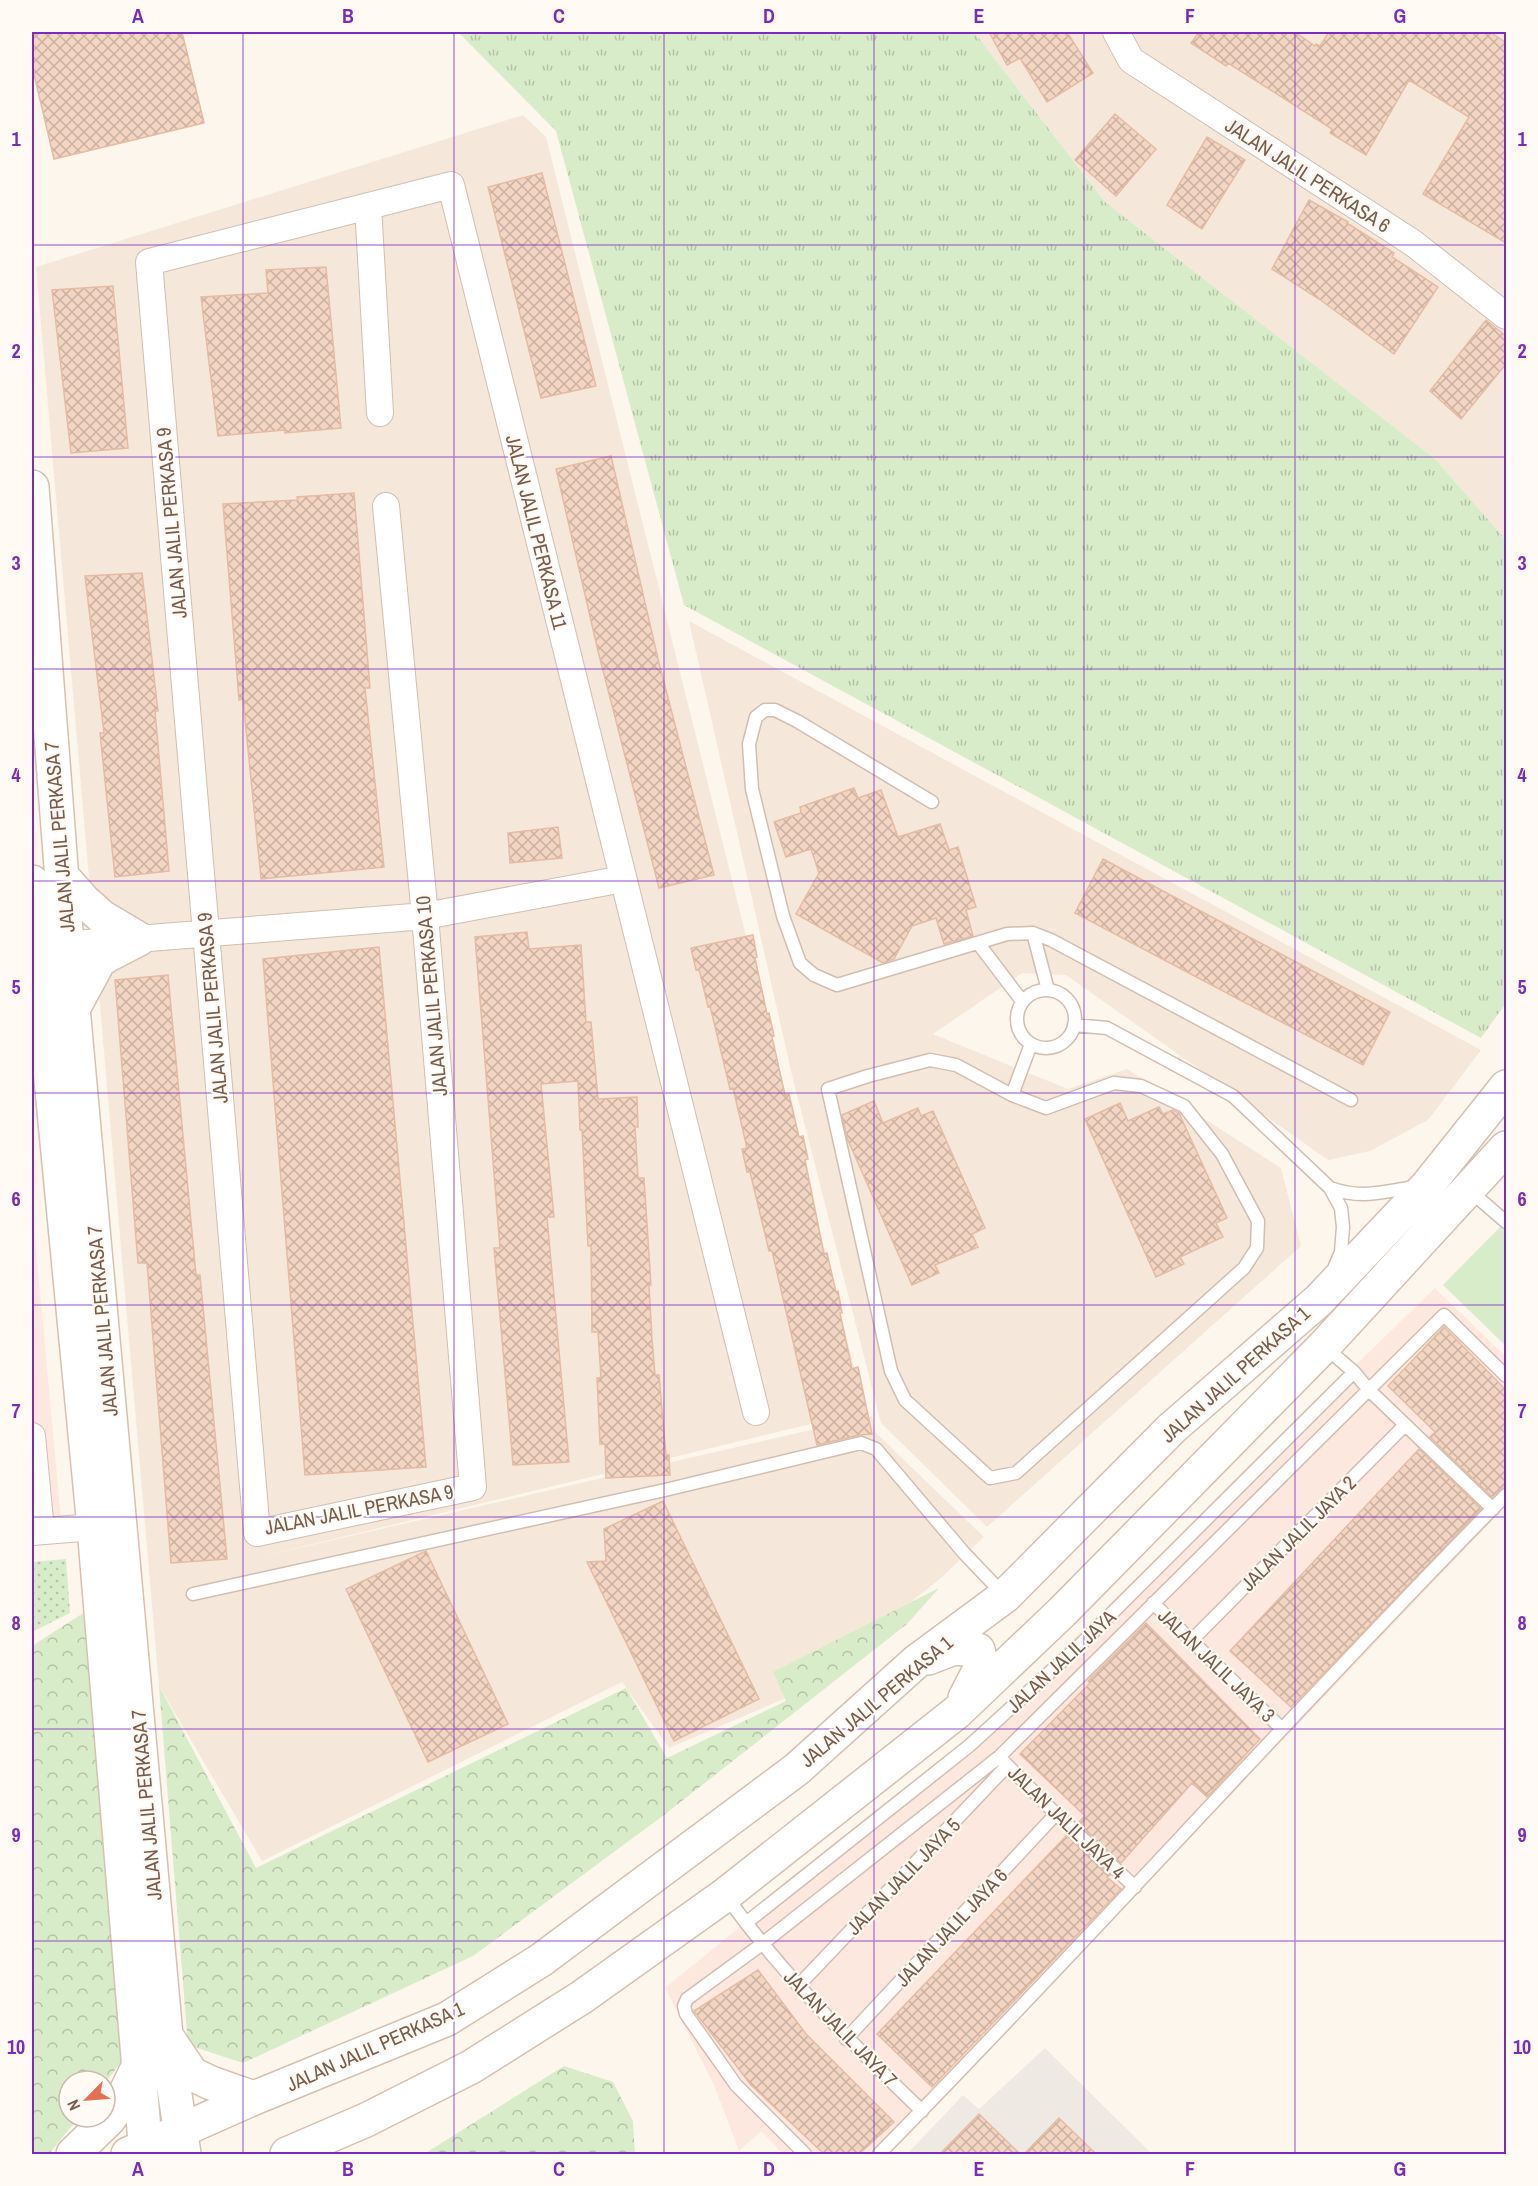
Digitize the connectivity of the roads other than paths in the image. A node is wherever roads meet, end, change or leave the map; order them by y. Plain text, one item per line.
1 (1116, 32) edge
2 (368, 206) junction
3 (1506, 316) edge
4 (380, 413) dead end
5 (32, 487) edge
6 (386, 506) dead end
7 (932, 802) dead end
8 (46, 878) edge
9 (623, 879) junction
10 (425, 916) junction
11 (1034, 933) junction
12 (206, 934) junction
13 (140, 939) junction
14 (978, 943) junction
15 (46, 947) edge
16 (1048, 990) junction
17 (49, 998) edge
18 (1022, 1001) junction
19 (1074, 1025) junction
20 (1031, 1044) junction
21 (1506, 1087) edge
22 (1012, 1095) junction
23 (1350, 1100) dead end
24 (1506, 1148) edge
25 (1427, 1186) junction
26 (1330, 1188) junction
27 (1468, 1190) junction
28 (1506, 1222) edge
29 (1318, 1300) junction
30 (1324, 1346) junction
31 (1354, 1372) junction
32 (1506, 1376) edge
33 (1368, 1389) junction
34 (756, 1412) dead end
35 (1405, 1425) junction
36 (32, 1446) edge
37 (473, 1487) joint
38 (1506, 1495) edge
39 (1493, 1509) junction
40 (94, 1527) junction
41 (36, 1532) edge
42 (193, 1594) dead end
43 (1005, 1596) junction
44 (1153, 1603) junction
45 (1191, 1641) junction
46 (917, 1661) junction
47 (957, 1712) junction
48 (1281, 1728) junction
49 (1003, 1762) junction
50 (1056, 1814) junction
51 (1135, 1887) junction
52 (725, 1895) junction
53 (746, 1923) junction
54 (762, 1944) junction
55 (798, 1986) junction
56 (166, 2036) junction
57 (846, 2039) junction
58 (138, 2067) junction
59 (254, 2098) junction
60 (922, 2111) junction
61 (182, 2142) edge
62 (140, 2152) edge
63 (73, 2154) edge
64 (287, 2154) edge
65 (806, 2154) edge
66 (879, 2154) edge

1 - 3 street, JALAN JALIL PERKASA 6
2 - 4 street
2 - 9 street, JALAN JALIL PERKASA 11
2 - 12 street, JALAN JALIL PERKASA 9
5 - 8 main road, JALAN JALIL PERKASA 7
6 - 10 street, JALAN JALIL PERKASA 10
7 - 14 lane
8 - 13 main road
8 - 15 main road, JALAN JALIL PERKASA 7
9 - 10 street
9 - 34 street, JALAN JALIL PERKASA 11
10 - 12 street
10 - 37 street, JALAN JALIL PERKASA 10
11 - 14 lane
11 - 16 lane
11 - 23 lane
12 - 13 street
12 - 37 street, JALAN JALIL PERKASA 9
13 - 15 street
13 - 17 main road
14 - 18 lane
15 - 17 main road, JALAN JALIL PERKASA 7
16 - 18 lane
16 - 19 lane
17 - 40 main road, JALAN JALIL PERKASA 7
17 - 56 main road, JALAN JALIL PERKASA 7
18 - 20 lane
19 - 20 lane
19 - 26 lane
20 - 22 lane
21 - 25 main road, JALAN JALIL PERKASA 1
22 - 22 lane
24 - 27 main road, JALAN JALIL PERKASA 1
25 - 26 lane
25 - 29 main road, JALAN JALIL PERKASA 1
26 - 29 lane
27 - 28 lane
27 - 30 main road, JALAN JALIL PERKASA 1
29 - 43 main road, JALAN JALIL PERKASA 1
30 - 31 lane
30 - 47 main road, JALAN JALIL PERKASA 1
31 - 33 lane
31 - 53 lane, JALAN JALIL JAYA
32 - 33 lane
33 - 35 lane
33 - 44 lane
35 - 39 lane
35 - 45 lane, JALAN JALIL JAYA 2
36 - 41 street
38 - 39 lane
39 - 48 lane
40 - 41 street
40 - 58 main road, JALAN JALIL PERKASA 7
42 - 43 lane
43 - 46 main road, JALAN JALIL PERKASA 1
44 - 45 lane, JALAN JALIL JAYA 3
44 - 49 lane
45 - 48 lane, JALAN JALIL JAYA 3
46 - 47 main road
46 - 59 main road, JALAN JALIL PERKASA 1
47 - 52 main road, JALAN JALIL PERKASA 1
48 - 51 lane
49 - 50 lane, JALAN JALIL JAYA 4
49 - 54 lane
49 - 55 lane, JALAN JALIL JAYA 5
50 - 51 lane, JALAN JALIL JAYA 4
50 - 57 lane, JALAN JALIL JAYA 6
51 - 60 lane
52 - 53 lane, JALAN JALIL JAYA 7
52 - 64 main road, JALAN JALIL PERKASA 1
53 - 54 lane, JALAN JALIL JAYA 7
54 - 55 lane, JALAN JALIL JAYA 7
54 - 65 lane
55 - 57 lane, JALAN JALIL JAYA 7
56 - 59 main road
56 - 61 main road, JALAN JALIL PERKASA 7
57 - 60 lane, JALAN JALIL JAYA 7
58 - 62 main road, JALAN JALIL PERKASA 7
58 - 63 main road
59 - 61 main road, JALAN JALIL PERKASA 1
60 - 66 lane
61 - 62 main road, JALAN JALIL PERKASA 1

